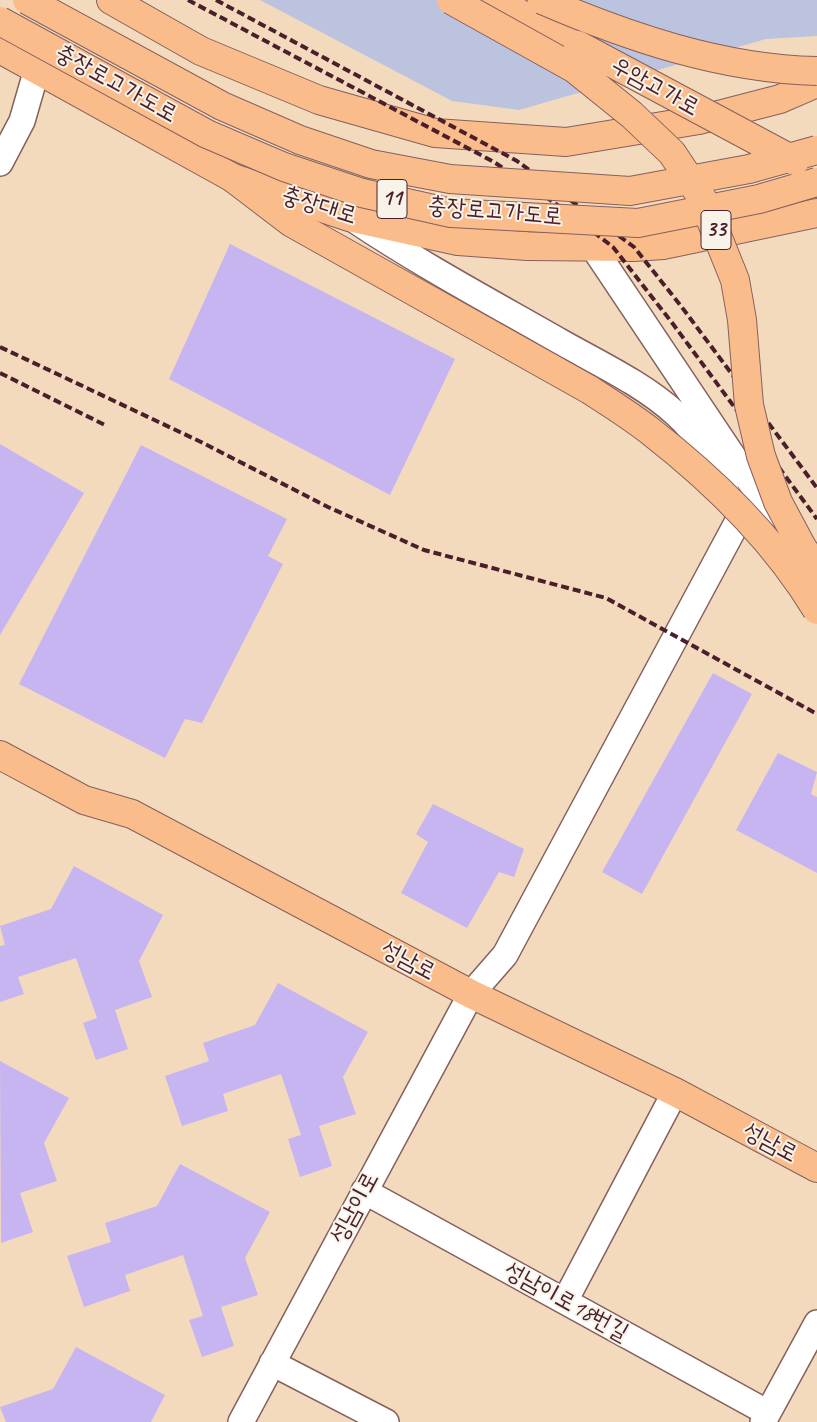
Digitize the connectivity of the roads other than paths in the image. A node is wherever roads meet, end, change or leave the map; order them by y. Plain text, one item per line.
1 (28, 0) edge
2 (110, 0) edge
3 (450, 0) edge
4 (494, 0) edge
5 (542, 0) edge
6 (575, 0) edge
7 (0, 21) edge
8 (0, 48) edge
9 (817, 64) edge
10 (0, 69) edge
11 (37, 69) junction
12 (817, 71) edge
13 (817, 83) edge
14 (817, 150) edge
15 (0, 163) edge
16 (817, 169) edge
17 (232, 178) junction
18 (817, 182) edge
19 (817, 213) edge
20 (349, 216) junction
21 (593, 247) junction
22 (739, 519) junction
23 (817, 570) edge
24 (817, 581) edge
25 (817, 610) edge
26 (817, 623) edge
27 (0, 756) edge
28 (471, 994) junction
29 (675, 1092) junction
30 (817, 1168) edge
31 (364, 1191) junction
32 (565, 1301) junction
33 (817, 1323) edge
34 (272, 1363) junction
35 (766, 1417) edge
36 (241, 1422) edge
37 (386, 1422) edge

1 - 14 main road, 충장로고가도로 / 11, bridge
2 - 13 main road
3 - 23 main road, 33, bridge
4 - 16 main road, 우암고가로, bridge
5 - 12 main road, 우암고가로, bridge
6 - 9 main road
7 - 18 main road, 충장로고가도로 / 11, bridge
8 - 11 main road, 충장대로
10 - 11 main road
11 - 15 street
11 - 17 main road, 충장대로
17 - 20 main road, 충장대로
17 - 25 main road, bridge
19 - 21 main road, 충장대로
20 - 21 main road, 충장대로
20 - 22 street
21 - 24 street
22 - 26 street
22 - 28 street, 성남이로
27 - 28 main road, 성남로
28 - 29 main road, 성남로
28 - 31 street, 성남이로
29 - 30 main road, 성남로
29 - 32 street
31 - 32 street, 성남이로18번길
31 - 34 street, 성남이로
32 - 35 street, 성남이로18번길
33 - 35 street
34 - 36 street, 성남이로
34 - 37 street

